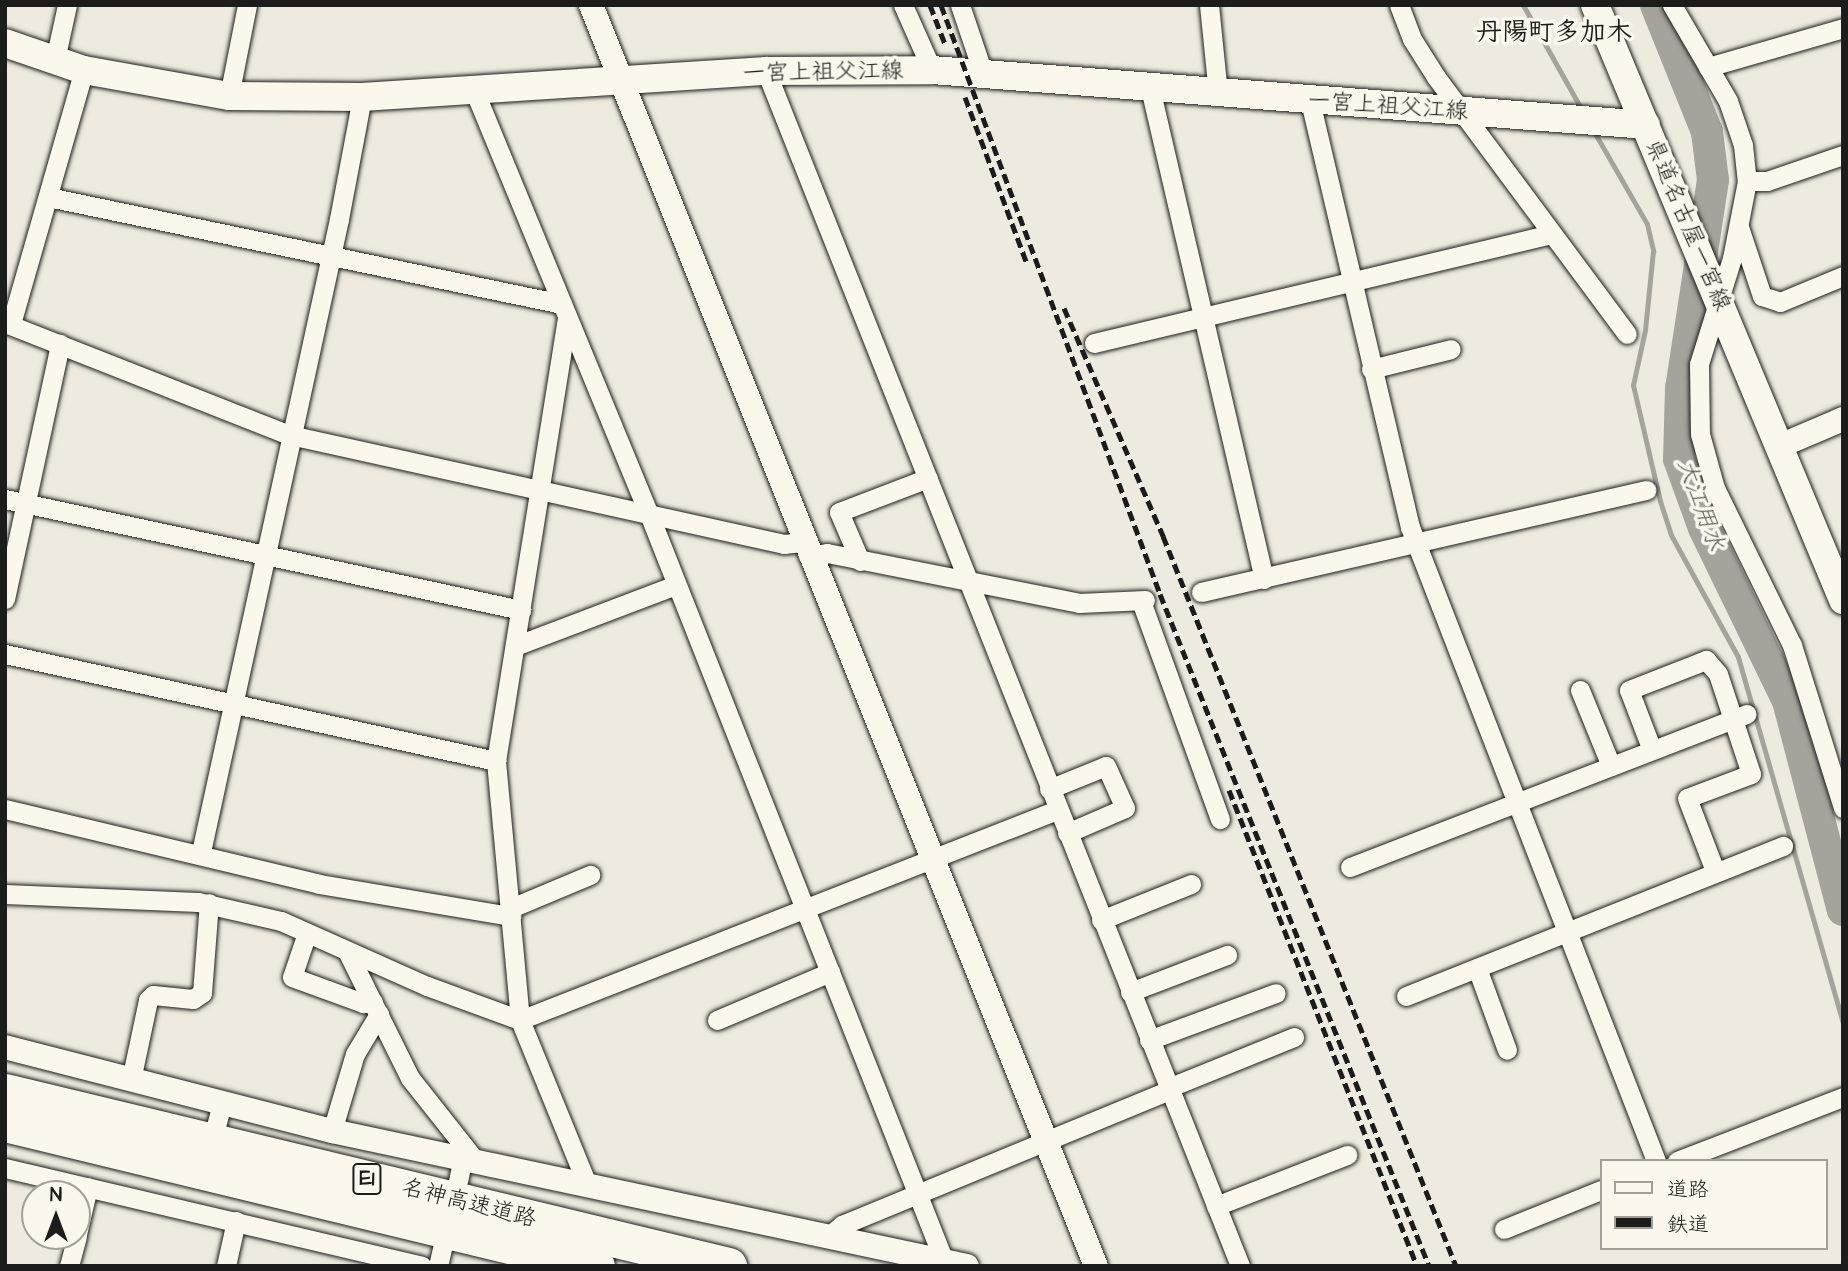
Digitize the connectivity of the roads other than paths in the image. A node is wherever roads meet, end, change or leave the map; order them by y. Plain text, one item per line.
1 (67, 5) edge
2 (247, 5) edge
3 (591, 5) edge
4 (903, 5) edge
5 (960, 5) edge
6 (1209, 5) edge
7 (1399, 5) edge
8 (1595, 5) edge
9 (1672, 5) edge
10 (1843, 28) edge
11 (5, 43) edge
12 (55, 60) junction
13 (1708, 67) junction
14 (84, 70) junction
15 (932, 70) junction
16 (766, 71) junction
17 (983, 73) junction
18 (620, 82) junction
19 (1150, 89) junction
20 (474, 90) junction
21 (1218, 94) junction
22 (229, 96) junction
23 (362, 97) junction
24 (1310, 101) junction
25 (1464, 111) junction
26 (1646, 125) junction
27 (1843, 155) edge
28 (1747, 181) junction
29 (48, 197) junction
30 (1738, 226) junction
31 (1550, 234) junction
32 (330, 258) junction
33 (1843, 276) edge
34 (1351, 282) junction
35 (1716, 292) junction
36 (564, 311) junction
37 (1203, 317) junction
38 (8, 323) edge
39 (1627, 334) dead end
40 (1094, 343) dead end
41 (60, 344) junction
42 (1451, 349) dead end
43 (1371, 369) junction
44 (1843, 419) edge
45 (290, 435) junction
46 (1782, 445) junction
47 (928, 478) junction
48 (539, 491) junction
49 (1646, 491) dead end
50 (15, 501) edge
51 (649, 514) junction
52 (1416, 545) junction
53 (805, 549) junction
54 (266, 555) junction
55 (860, 561) junction
56 (1264, 579) junction
57 (967, 581) junction
58 (676, 585) junction
59 (1201, 592) dead end
60 (5, 599) edge
61 (1843, 600) edge
62 (521, 610) junction
63 (514, 646) junction
64 (5, 654) edge
65 (1580, 690) dead end
66 (234, 704) junction
67 (1740, 716) junction
68 (1652, 750) junction
69 (496, 761) junction
70 (1611, 766) junction
71 (1049, 789) junction
72 (1516, 802) junction
73 (1843, 808) edge
74 (5, 809) edge
75 (1057, 810) junction
76 (1220, 818) dead end
77 (1067, 833) junction
78 (1783, 846) dead end
79 (201, 852) junction
80 (932, 856) junction
81 (1350, 867) dead end
82 (1715, 872) junction
83 (590, 876) dead end
84 (1191, 884) dead end
85 (5, 894) edge
86 (209, 903) junction
87 (805, 911) junction
88 (511, 912) junction
89 (1101, 920) junction
90 (1566, 931) junction
91 (307, 933) junction
92 (347, 951) junction
93 (1227, 955) dead end
94 (1477, 968) junction
95 (830, 972) junction
96 (1130, 992) junction
97 (1276, 993) dead end
98 (1406, 996) dead end
99 (376, 1008) junction
100 (520, 1020) junction
101 (717, 1020) dead end
102 (1294, 1037) dead end
103 (1149, 1040) junction
104 (5, 1047) edge
105 (1507, 1050) dead end
106 (131, 1080) junction
107 (1169, 1089) junction
108 (5, 1092) edge
109 (1843, 1097) edge
110 (5, 1124) edge
111 (332, 1131) junction
112 (1046, 1141) junction
113 (1348, 1155) dead end
114 (1655, 1159) edge
115 (1682, 1159) edge
116 (465, 1166) junction
117 (5, 1168) edge
118 (57, 1180) edge
119 (587, 1184) junction
120 (91, 1188) edge
121 (202, 1189) dead end
122 (1600, 1191) edge
123 (921, 1193) junction
124 (1216, 1206) junction
125 (197, 1212) junction
126 (236, 1220) junction
127 (1504, 1228) dead end
128 (830, 1235) junction
129 (443, 1244) dead end
130 (955, 1263) edge
131 (226, 1266) edge
132 (422, 1266) edge
133 (438, 1266) edge
134 (596, 1266) edge
135 (728, 1266) edge
136 (1096, 1266) edge
137 (1240, 1266) edge

1 - 12 street
2 - 22 street
3 - 18 street
4 - 15 street
5 - 17 street
6 - 21 street
7 - 25 street
8 - 26 main road, 県道名古屋一宮線
9 - 13 street
10 - 13 street
11 - 12 main road, 一宮上祖父江線
12 - 14 main road, 一宮上祖父江線
13 - 28 street
14 - 22 main road, 一宮上祖父江線
14 - 29 street
15 - 16 main road, 一宮上祖父江線
15 - 17 main road, 一宮上祖父江線
16 - 18 main road, 一宮上祖父江線
16 - 47 street
17 - 19 main road, 一宮上祖父江線
18 - 20 main road, 一宮上祖父江線
18 - 53 street
19 - 21 main road, 一宮上祖父江線
19 - 37 street
20 - 23 main road, 一宮上祖父江線
20 - 36 street
21 - 24 main road, 一宮上祖父江線
22 - 23 main road, 一宮上祖父江線
23 - 32 street
24 - 25 main road, 一宮上祖父江線
24 - 34 street
25 - 26 main road, 一宮上祖父江線
25 - 31 street
26 - 35 main road, 県道名古屋一宮線
27 - 28 street
28 - 30 street
29 - 32 street
29 - 38 street
30 - 33 street
30 - 35 street
31 - 34 street
31 - 39 street
32 - 36 street
32 - 45 street
34 - 37 street
34 - 43 street
35 - 46 main road, 県道名古屋一宮線
35 - 73 street
36 - 48 street
36 - 51 street
37 - 40 street
37 - 56 street
38 - 41 street
41 - 45 street
41 - 50 street
42 - 43 street
43 - 52 street
44 - 46 street
45 - 48 street
45 - 54 street
46 - 61 main road, 県道名古屋一宮線
47 - 55 street
47 - 57 street
48 - 51 street
48 - 62 street
49 - 52 street
50 - 54 street
50 - 60 street
51 - 53 street
51 - 58 street
52 - 56 street
52 - 72 street
53 - 55 street
53 - 80 street
54 - 62 street
54 - 66 street
55 - 57 street
56 - 59 street
57 - 71 street
57 - 76 street
58 - 63 street
58 - 87 street
62 - 63 street
63 - 69 street
64 - 66 street
65 - 70 street
66 - 69 street
66 - 79 street
67 - 68 street
67 - 68 street
67 - 82 street
68 - 70 street
69 - 88 street
70 - 72 street
71 - 75 street
71 - 77 street
72 - 81 street
72 - 90 street
74 - 79 street
75 - 77 street
75 - 80 street
77 - 89 street
78 - 82 street
79 - 88 street
80 - 87 street
80 - 112 street
82 - 90 street
83 - 88 street
84 - 89 street
85 - 86 street
86 - 91 street
86 - 106 street
87 - 95 street
87 - 100 street
88 - 100 street
89 - 96 street
90 - 94 street
90 - 114 street
91 - 92 street
91 - 99 street
92 - 99 street
92 - 100 street
93 - 96 street
94 - 98 street
94 - 105 street
95 - 101 street
95 - 123 street
96 - 103 street
97 - 103 street
99 - 111 street
99 - 116 street
100 - 119 street
102 - 107 street
103 - 107 street
104 - 106 street
106 - 111 street
107 - 112 street
107 - 124 street
108 - 135 highway, 名神高速道路 / E1
109 - 115 street
110 - 134 highway, 名神高速道路 / E1
111 - 116 street
112 - 123 street
112 - 136 street
113 - 124 street
116 - 119 street
117 - 118 street
119 - 128 street
120 - 125 street
121 - 125 street
122 - 127 street
123 - 128 street
123 - 130 street
124 - 137 street
125 - 126 street
126 - 131 street
126 - 132 street
128 - 130 street
129 - 133 street

